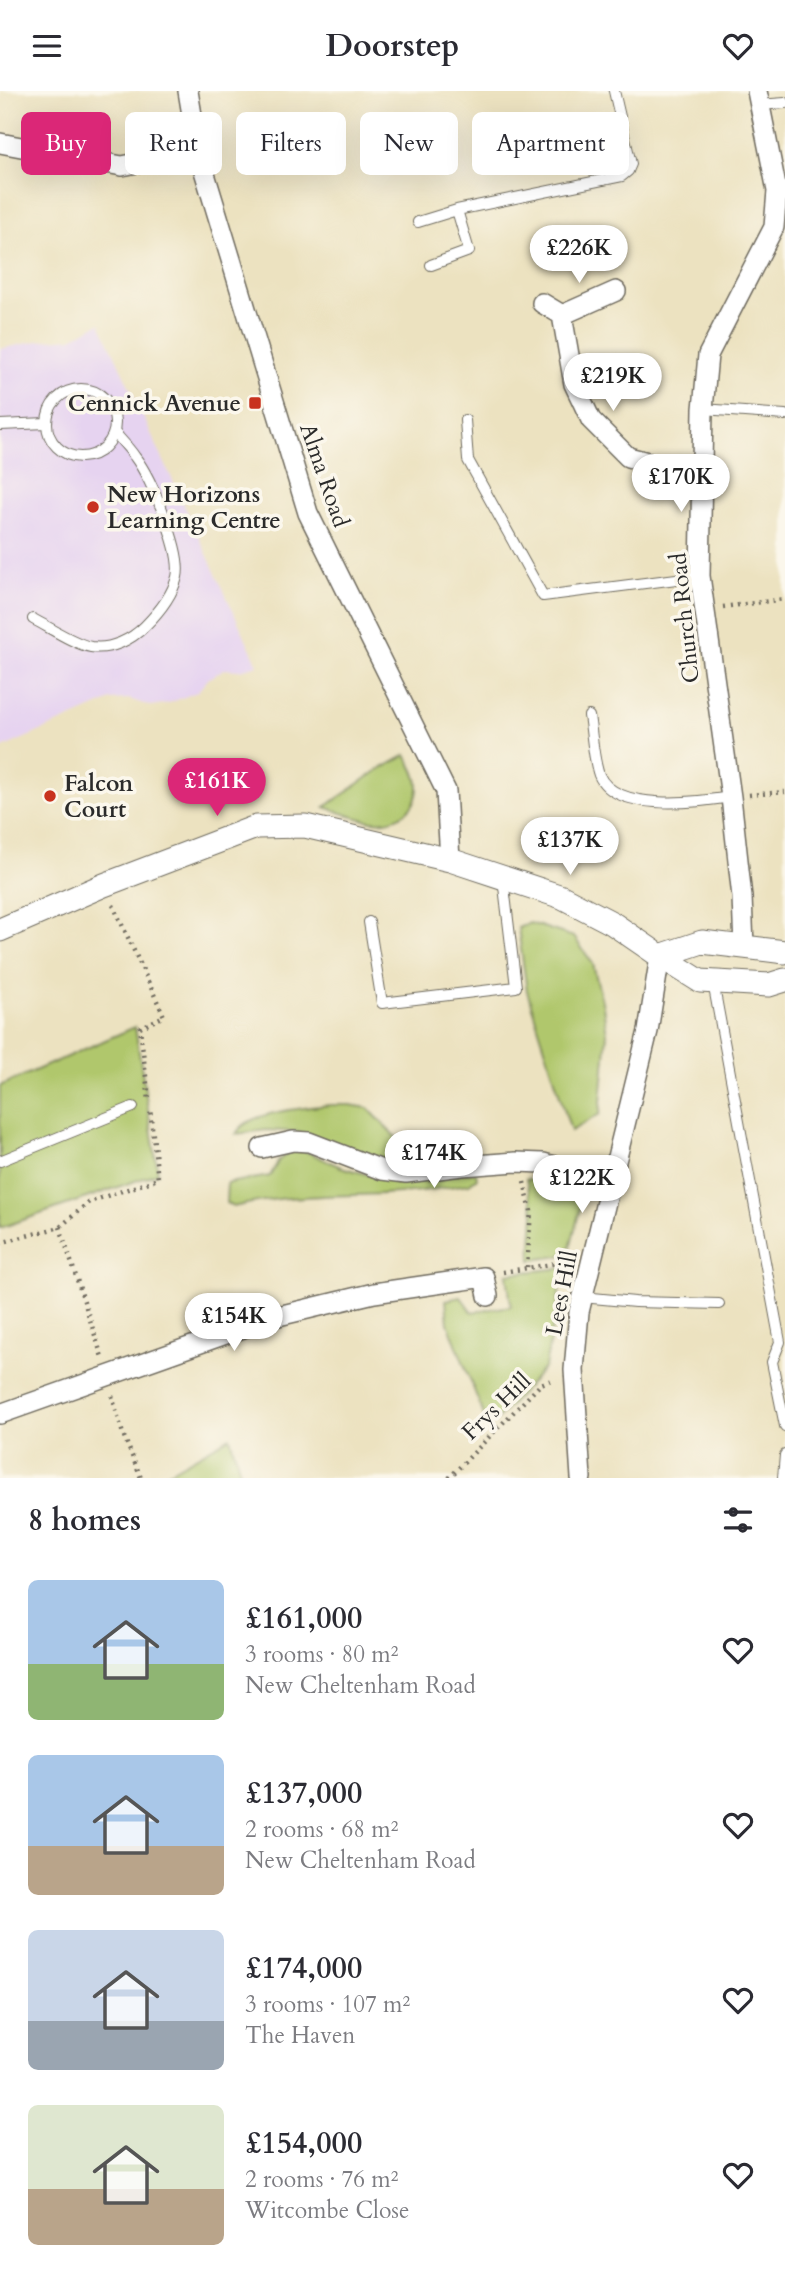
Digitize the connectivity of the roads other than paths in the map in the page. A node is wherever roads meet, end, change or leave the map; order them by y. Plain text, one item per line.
1 (188, 91) edge
2 (614, 91) edge
3 (758, 98) edge
4 (785, 103) edge
5 (192, 112) edge
6 (0, 143) edge
7 (125, 165) edge
8 (205, 175) edge
9 (457, 210) junction
10 (418, 222) dead end
11 (779, 228) edge
12 (430, 265) dead end
13 (616, 291) dead end
14 (542, 303) dead end
15 (562, 315) junction
16 (704, 409) junction
17 (785, 415) edge
18 (465, 420) dead end
19 (47, 423) junction
20 (0, 425) edge
21 (114, 432) junction
22 (702, 476) junction
23 (700, 576) junction
24 (33, 619) dead end
25 (589, 716) dead end
26 (731, 797) junction
27 (450, 860) junction
28 (503, 877) junction
29 (369, 922) dead end
30 (0, 930) edge
31 (744, 947) junction
32 (785, 952) edge
33 (660, 956) junction
34 (785, 981) edge
35 (713, 982) junction
36 (133, 1108) dead end
37 (262, 1148) dead end
38 (0, 1161) edge
39 (611, 1181) junction
40 (486, 1287) road end
41 (582, 1297) junction
42 (719, 1304) dead end
43 (0, 1414) edge
44 (785, 1426) edge
45 (785, 1455) edge
46 (581, 1478) edge
47 (783, 1478) edge

1 - 5 street, Alma Road
2 - 9 lane
3 - 4 lane
3 - 11 street, Church Road
6 - 7 street
8 - 27 street, Alma Road
9 - 10 lane
9 - 12 lane
11 - 16 street, Church Road
13 - 15 street
14 - 15 street
15 - 22 street
16 - 17 lane
16 - 22 street, Church Road
18 - 23 lane
19 - 20 lane
19 - 21 lane
19 - 21 lane
21 - 24 lane
22 - 23 street, Church Road
23 - 26 street, Church Road
25 - 26 lane
26 - 31 street, Church Road
27 - 28 street
27 - 30 street
28 - 29 lane
28 - 33 street
31 - 32 street
31 - 33 street
33 - 35 street
33 - 39 street, Lees Hill
34 - 35 street
35 - 44 lane
36 - 38 lane
37 - 39 street
39 - 41 street, Lees Hill
40 - 43 street
41 - 42 lane
41 - 46 street, Lees Hill
45 - 47 lane

